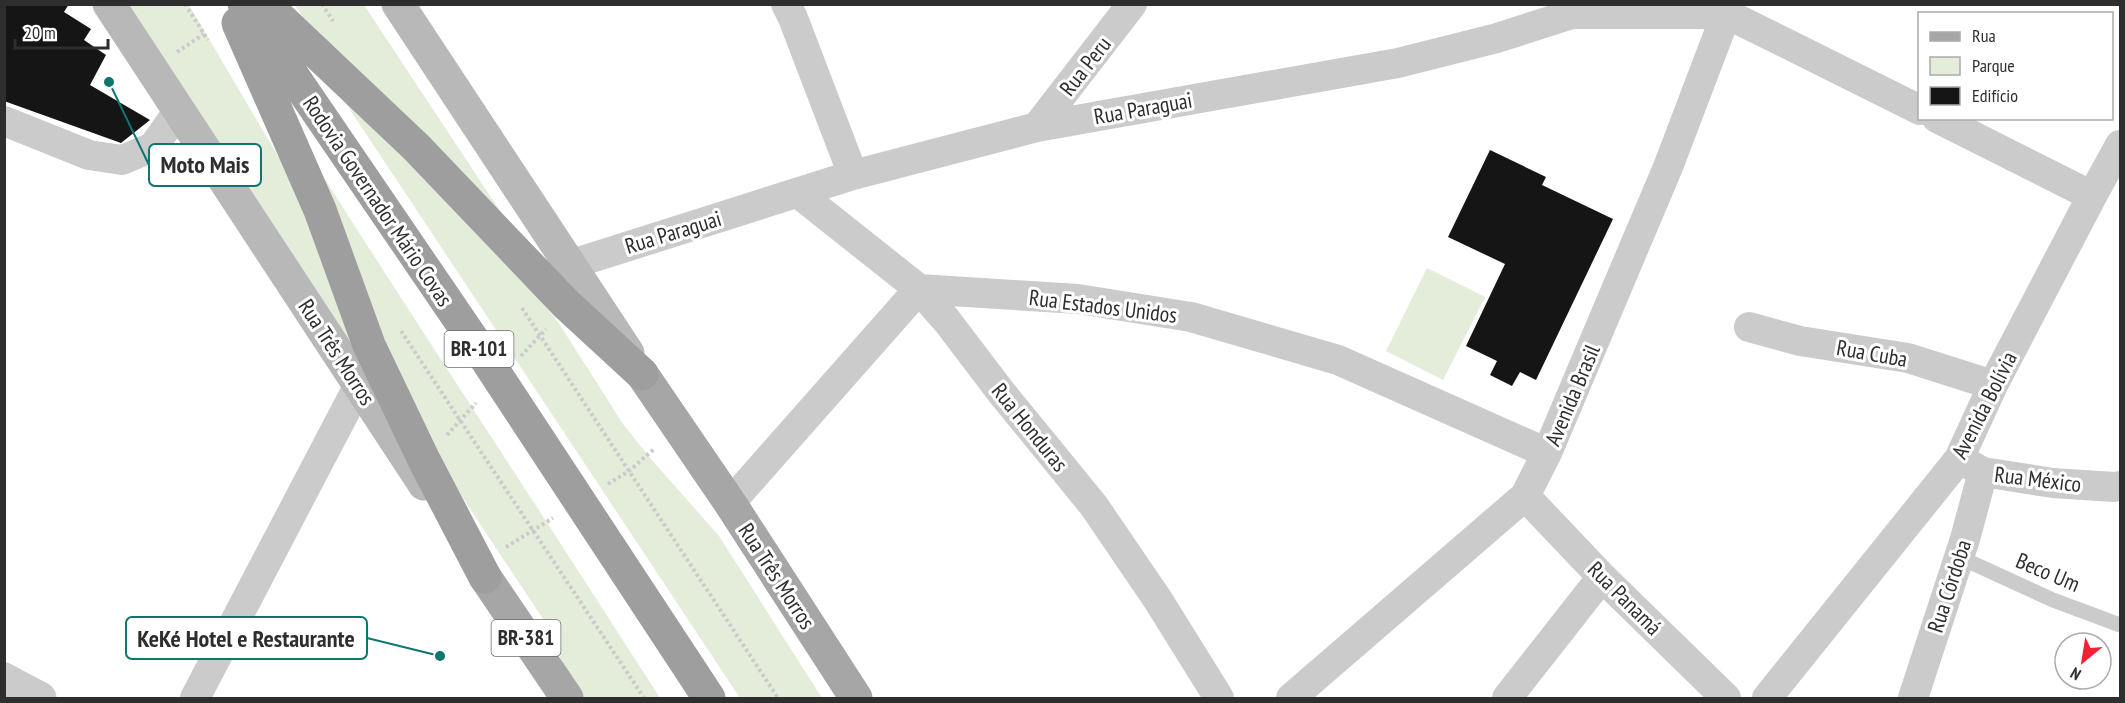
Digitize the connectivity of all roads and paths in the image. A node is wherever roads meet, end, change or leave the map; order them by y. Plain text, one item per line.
1 (109, 4) edge
2 (185, 4) edge
3 (230, 4) edge
4 (244, 4) edge
5 (265, 4) edge
6 (322, 4) edge
7 (398, 4) edge
8 (786, 4) edge
9 (1131, 4) edge
10 (1569, 9) edge
11 (1729, 9) edge
12 (334, 24) dead end
13 (211, 44) dead end
14 (1918, 109) edge
15 (179, 110) junction
16 (1941, 120) edge
17 (4, 121) edge
18 (1037, 127) junction
19 (2121, 145) edge
20 (853, 175) junction
21 (798, 193) junction
22 (2092, 196) junction
23 (569, 265) junction
24 (919, 289) junction
25 (521, 306) dead end
26 (396, 325) dead end
27 (1749, 327) dead end
28 (642, 374) junction
29 (359, 385) junction
30 (1993, 385) junction
31 (1547, 453) junction
32 (1971, 465) junction
33 (2121, 486) edge
34 (1525, 496) junction
35 (729, 503) junction
36 (1959, 557) junction
37 (485, 577) junction
38 (1602, 577) junction
39 (2121, 625) edge
40 (4, 679) edge
41 (40, 699) edge
42 (195, 699) edge
43 (567, 699) edge
44 (644, 699) edge
45 (709, 699) edge
46 (778, 699) edge
47 (856, 699) edge
48 (1219, 699) edge
49 (1291, 699) edge
50 (1507, 699) edge
51 (1726, 699) edge
52 (1767, 699) edge
53 (1912, 699) edge

1 - 15 main road, Rua Três Morros / BR-381
2 - 13 path
3 - 37 highway
4 - 45 highway, Rodovia Governador Mário Covas / BR-101
5 - 28 highway
6 - 12 path
7 - 23 main road, Rua Três Morros
8 - 20 street
9 - 18 street, Rua Peru
10 - 11 street, Rua Paraguai
10 - 18 street, Rua Paraguai
11 - 14 street
11 - 31 street, Avenida Brasil
15 - 17 street
15 - 29 main road, Rua Três Morros / BR-381
16 - 22 street
18 - 20 street, Rua Paraguai
19 - 22 street, Avenida Bolívia
20 - 21 street, Rua Paraguai
21 - 23 street, Rua Paraguai
21 - 24 street, Rua Honduras
22 - 30 street, Avenida Bolívia
23 - 28 main road, Rua Três Morros
24 - 31 street, Rua Estados Unidos
24 - 35 street
24 - 48 street, Rua Honduras
25 - 46 path
26 - 44 path
27 - 30 street, Rua Cuba
28 - 35 main road, Rua Três Morros
29 - 37 main road, Rua Três Morros / BR-381
29 - 42 street
30 - 32 street, Avenida Bolívia
31 - 34 street, Avenida Brasil
32 - 33 street, Rua México
32 - 36 street, Rua Córdoba
32 - 52 street, Avenida Bolívia
34 - 38 street, Rua Panamá
34 - 49 street, Avenida Brasil
35 - 47 main road, Rua Três Morros
36 - 39 lane, Beco Um
36 - 53 street, Rua Córdoba
37 - 43 main road, Rua Três Morros / BR-381
38 - 50 street
38 - 51 street, Rua Panamá
40 - 41 street

